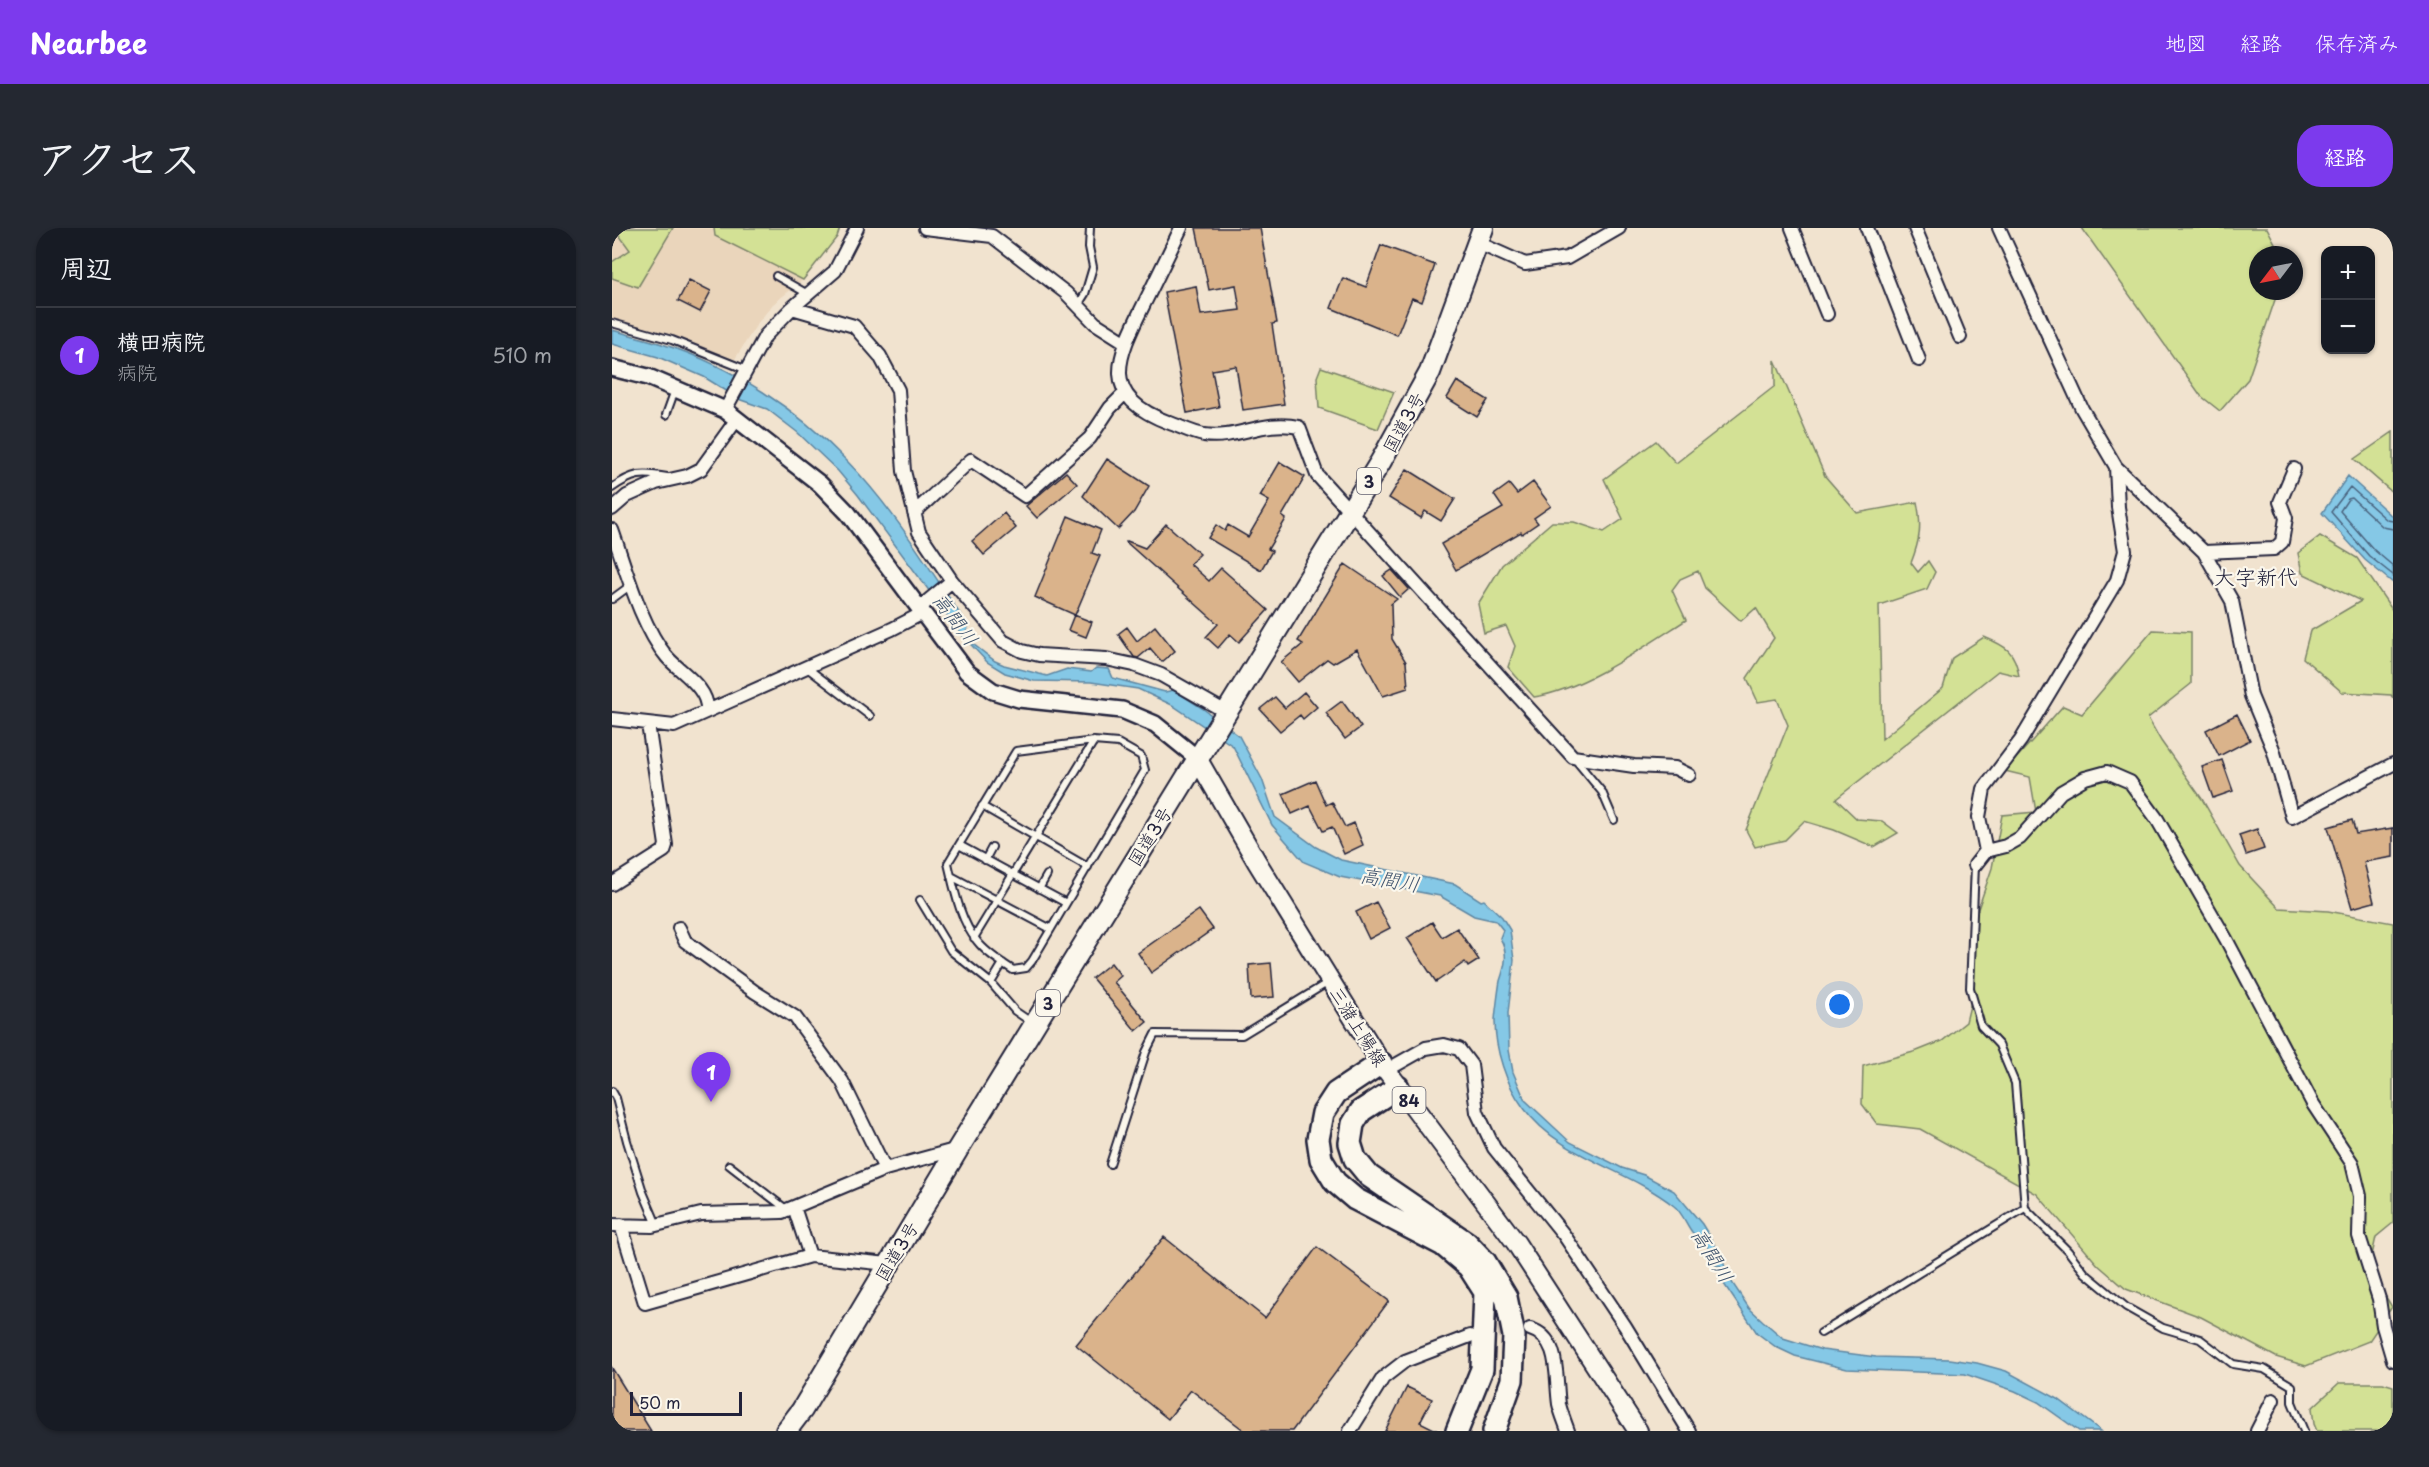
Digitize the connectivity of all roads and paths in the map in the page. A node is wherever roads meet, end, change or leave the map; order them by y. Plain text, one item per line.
1 (857, 228) edge
2 (925, 228) edge
3 (1090, 228) edge
4 (1181, 228) edge
5 (1619, 228) edge
6 (1792, 228) edge
7 (1867, 228) edge
8 (1915, 228) edge
9 (1999, 228) edge
10 (992, 232) edge
11 (1480, 236) edge
12 (776, 276) dead end
13 (808, 294) junction
14 (1078, 305) junction
15 (792, 308) junction
16 (1827, 314) dead end
17 (612, 323) edge
18 (1960, 337) dead end
19 (1125, 342) junction
20 (1919, 360) dead end
21 (612, 368) edge
22 (745, 374) junction
23 (676, 388) junction
24 (1125, 393) junction
25 (730, 410) junction
26 (666, 415) dead end
27 (2116, 467) junction
28 (2294, 469) dead end
29 (677, 478) junction
30 (612, 488) edge
31 (612, 510) edge
32 (1352, 511) junction
33 (914, 513) junction
34 (612, 530) edge
35 (2204, 552) junction
36 (950, 583) junction
37 (632, 585) junction
38 (612, 599) edge
39 (922, 608) junction
40 (805, 666) junction
41 (707, 711) junction
42 (1224, 715) junction
43 (870, 716) dead end
44 (612, 718) edge
45 (648, 724) junction
46 (1094, 741) junction
47 (1202, 750) junction
48 (1573, 757) junction
49 (2393, 764) edge
50 (1689, 775) dead end
51 (982, 806) junction
52 (1614, 820) dead end
53 (1036, 836) junction
54 (959, 845) junction
55 (992, 847) dead end
56 (1986, 851) junction
57 (985, 860) junction
58 (1975, 866) joint
59 (1088, 867) junction
60 (1011, 874) junction
61 (1047, 875) dead end
62 (951, 876) junction
63 (612, 884) edge
64 (1039, 889) junction
65 (920, 900) dead end
66 (996, 900) junction
67 (1066, 903) junction
68 (679, 928) dead end
69 (1051, 929) junction
70 (974, 938) junction
71 (1003, 963) junction
72 (1330, 981) junction
73 (991, 983) junction
74 (1035, 1025) junction
75 (1389, 1073) junction
76 (612, 1091) edge
77 (958, 1149) junction
78 (1110, 1164) dead end
79 (729, 1165) dead end
80 (885, 1169) junction
81 (790, 1208) junction
82 (2025, 1208) junction
83 (614, 1224) edge
84 (657, 1225) junction
85 (810, 1256) junction
86 (888, 1264) junction
87 (1530, 1329) tunnel mouth
88 (1821, 1333) dead end
89 (1470, 1336) tunnel mouth
90 (2393, 1360) edge
91 (2273, 1400) dead end
92 (786, 1431) edge
93 (1350, 1431) edge
94 (1457, 1431) edge
95 (1494, 1431) edge
96 (1568, 1431) edge
97 (1638, 1431) edge
98 (1689, 1431) edge
99 (2257, 1431) edge
100 (2304, 1431) edge

1 - 13 street
2 - 10 street
3 - 14 lane
4 - 19 street
5 - 11 street
6 - 16 street
7 - 20 street
8 - 18 street
9 - 27 street
10 - 14 street
11 - 32 highway, 国道3号 / 3
12 - 13 lane
13 - 15 street
14 - 19 street
15 - 22 street
15 - 33 street
17 - 22 lane
19 - 24 street
21 - 23 street
22 - 25 street
23 - 25 street
23 - 26 lane
24 - 32 street
24 - 33 street
25 - 29 street
25 - 39 street
27 - 35 street
27 - 56 street
28 - 35 street
29 - 30 lane
29 - 31 street
32 - 42 highway, 国道3号 / 3
32 - 48 street
33 - 36 street
34 - 37 street
35 - 49 street
36 - 39 street
36 - 42 street
37 - 38 lane
37 - 41 street
39 - 40 street
39 - 47 street
40 - 41 street
40 - 43 lane
41 - 45 street
42 - 47 highway, 国道3号 / 3
44 - 45 street
45 - 63 street
46 - 51 lane
46 - 53 lane
46 - 59 lane
47 - 72 main road, 三潴上陽線 / 84
47 - 74 highway, 国道3号 / 3
48 - 50 street
48 - 52 lane
51 - 53 lane
51 - 54 lane
53 - 59 lane
53 - 60 lane
54 - 57 lane
54 - 62 lane
55 - 57 lane
56 - 58 street
56 - 90 street
57 - 60 lane
58 - 82 lane
59 - 67 lane
60 - 64 lane
60 - 66 lane
61 - 64 lane
62 - 66 lane
62 - 70 lane
64 - 67 lane
65 - 73 lane
66 - 69 lane
66 - 70 lane
67 - 69 lane
68 - 80 street
69 - 71 lane
70 - 71 lane
71 - 73 lane
72 - 75 main road, 三潴上陽線 / 84
72 - 78 lane
73 - 74 lane
74 - 77 highway, 国道3号 / 3
75 - 94 highway
75 - 95 highway
75 - 97 main road, 三潴上陽線 / 84
75 - 98 street
76 - 84 lane
77 - 80 street
77 - 86 highway, 国道3号 / 3
79 - 81 lane
80 - 81 street
81 - 84 street
81 - 85 street
82 - 88 lane
82 - 100 lane
83 - 84 street
83 - 85 street
85 - 86 street
86 - 92 highway, 国道3号 / 3
87 - 96 street
89 - 93 street
91 - 99 street

